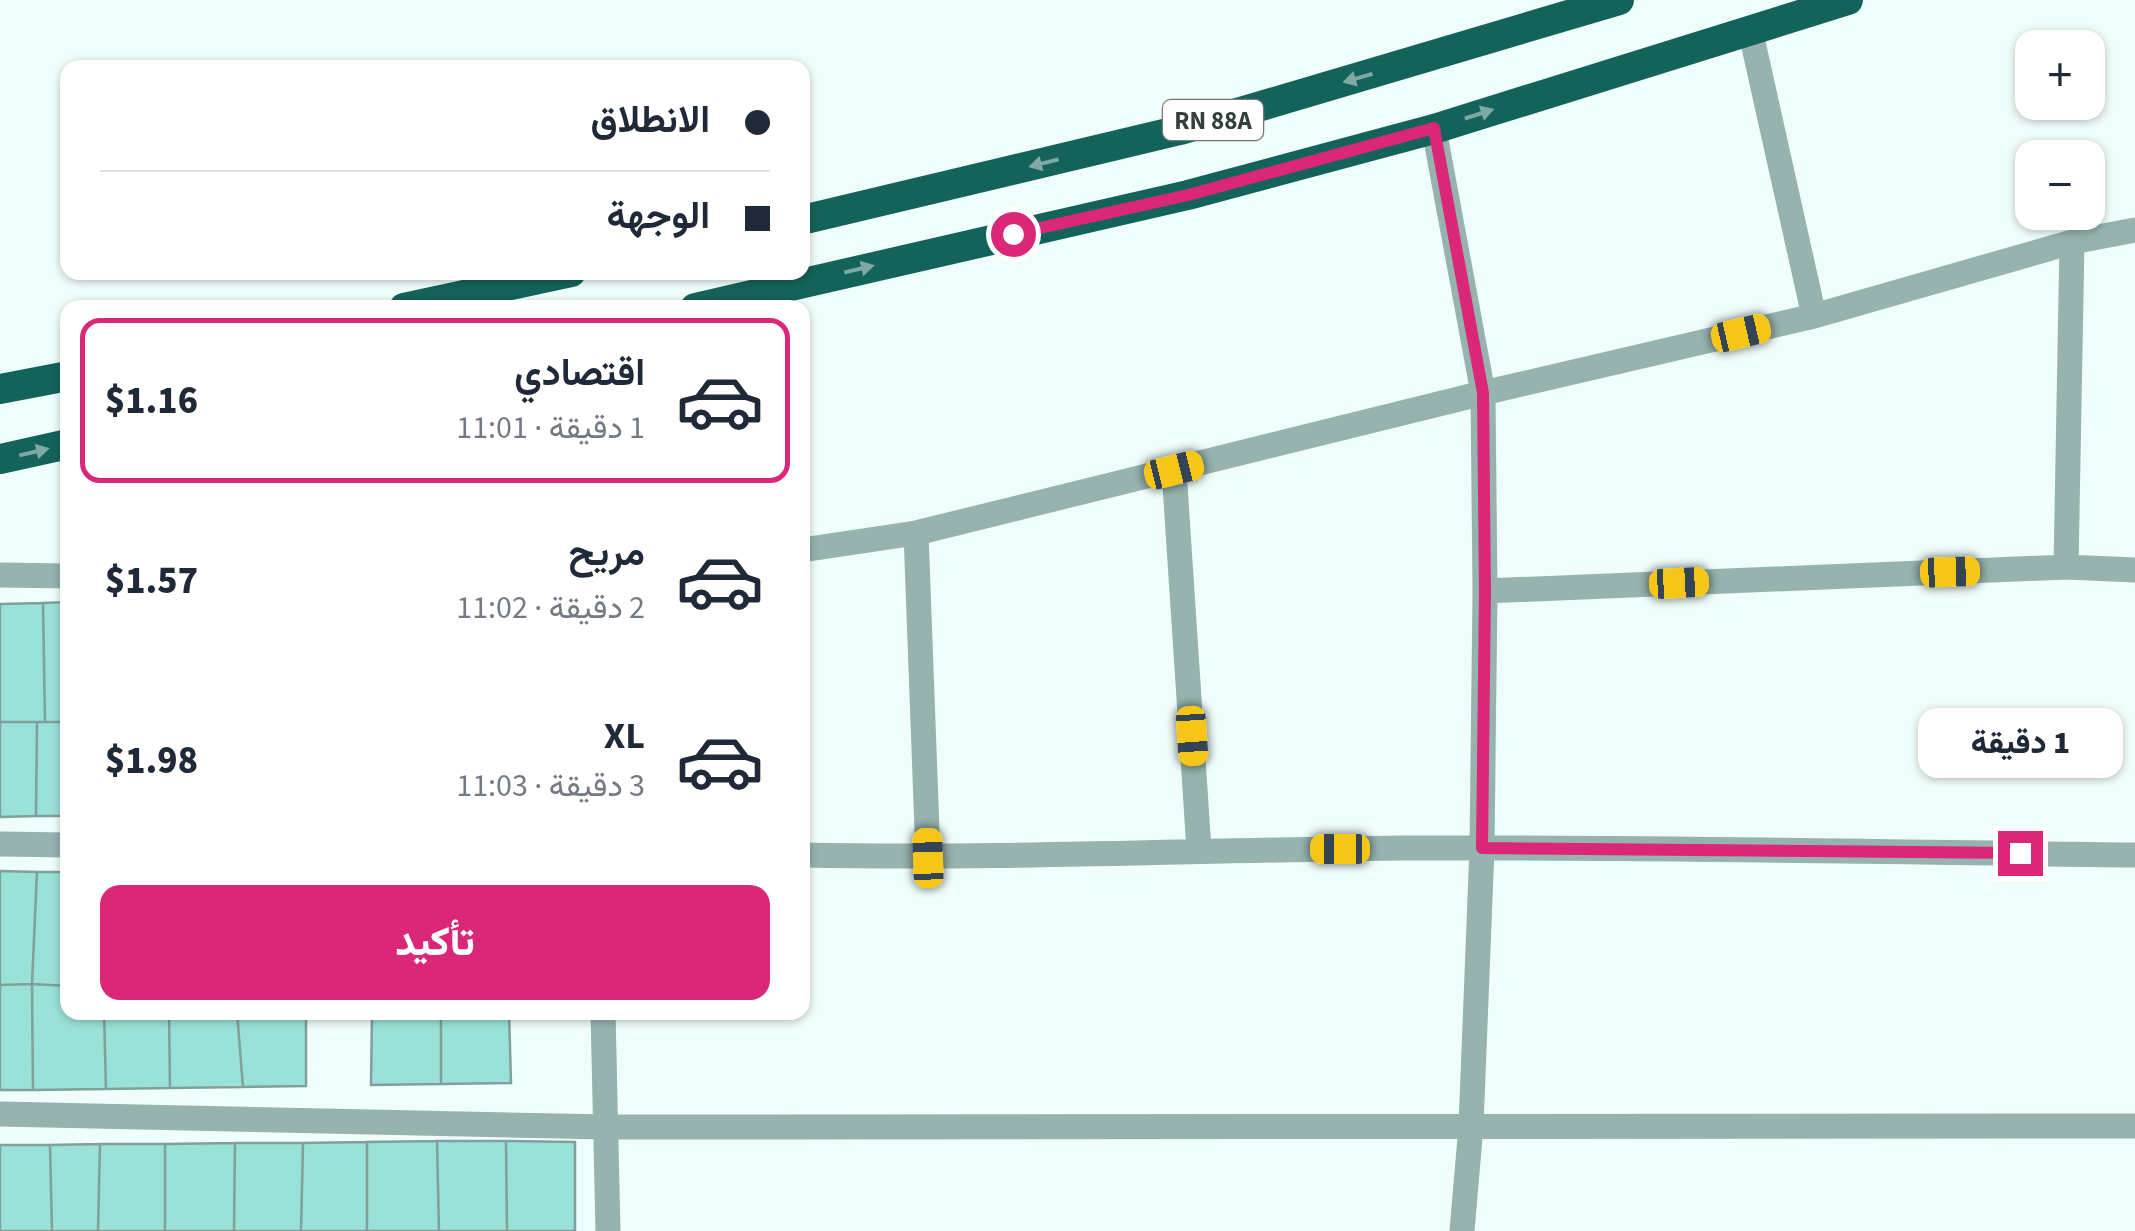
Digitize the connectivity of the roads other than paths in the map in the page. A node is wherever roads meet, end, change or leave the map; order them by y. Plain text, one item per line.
1 (1618, 0) edge
2 (1848, 0) edge
3 (1750, 28) junction
4 (1434, 128) junction
5 (810, 218) edge
6 (2135, 230) edge
7 (2072, 242) junction
8 (535, 280) edge
9 (441, 300) edge
10 (731, 300) edge
11 (1814, 316) junction
12 (60, 378) edge
13 (0, 389) edge
14 (1483, 393) junction
15 (60, 446) edge
16 (0, 459) edge
17 (1174, 470) junction
18 (916, 533) junction
19 (810, 549) edge
20 (2066, 567) junction
21 (2135, 570) edge
22 (0, 575) edge
23 (60, 576) edge
24 (1485, 591) junction
25 (0, 844) edge
26 (60, 845) edge
27 (1482, 848) junction
28 (1199, 850) junction
29 (2135, 854) edge
30 (810, 855) edge
31 (928, 858) junction
32 (603, 1020) edge
33 (0, 1114) edge
34 (1471, 1126) junction
35 (2135, 1126) edge
36 (606, 1127) junction
37 (608, 1231) edge
38 (1462, 1231) edge

1 -> 5 highway, RN 88A
2 - 3 highway
4 -> 3 highway
3 - 11 street
10 -> 4 highway
4 - 14 street
6 - 7 street
7 - 11 street
7 - 20 street
8 - 9 highway
11 - 14 street
12 - 13 highway
14 - 17 street
14 - 24 street
16 -> 15 highway
17 - 18 street
17 - 28 street
18 - 19 street
18 - 31 street
20 - 21 street
20 - 24 street
22 - 23 street
24 - 27 street
25 - 26 street
27 - 28 street
27 - 29 street
27 - 34 street
28 - 31 street
30 - 31 street
32 - 36 street
33 - 36 street
34 - 35 street
34 - 36 street
34 - 38 street
36 - 37 street

